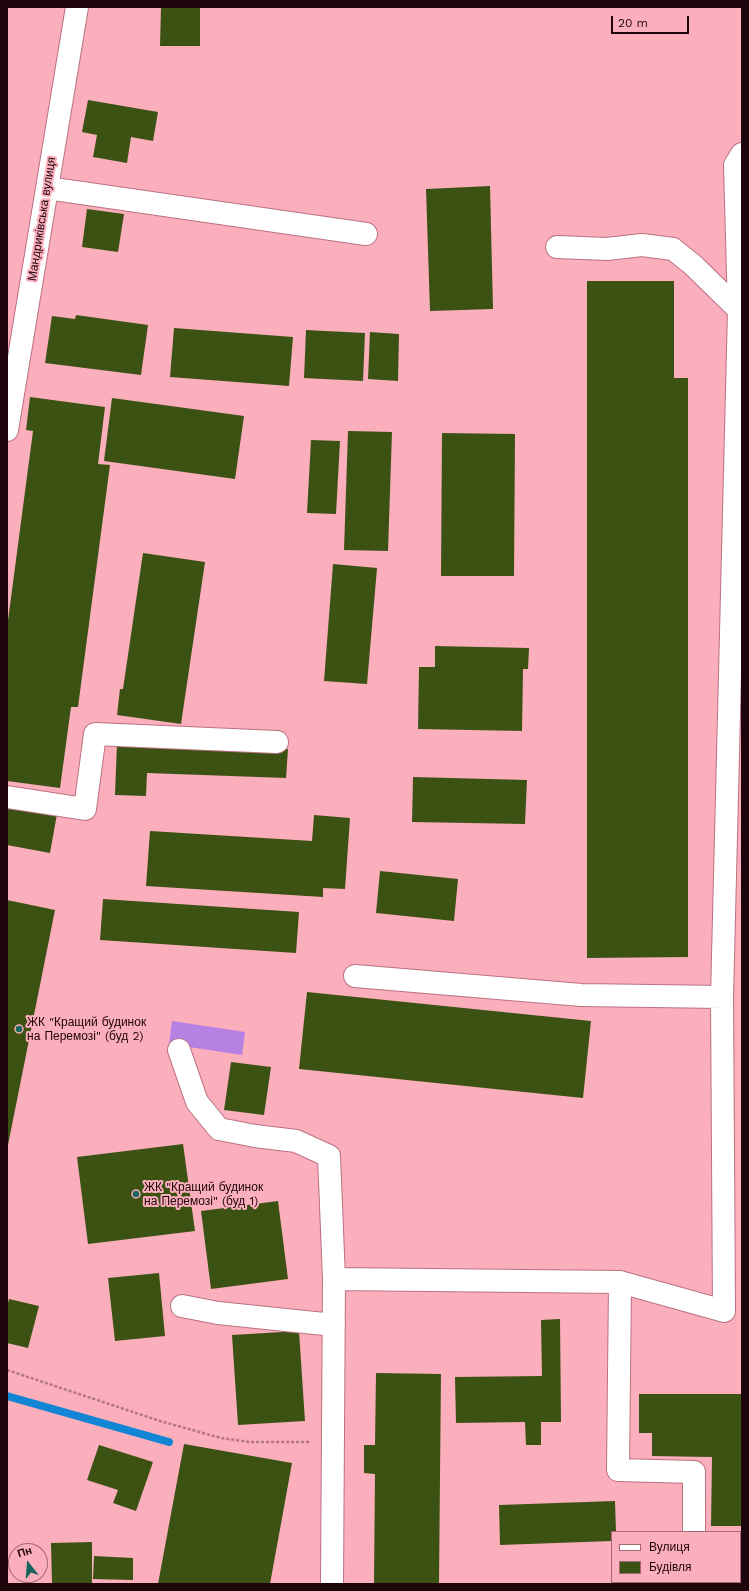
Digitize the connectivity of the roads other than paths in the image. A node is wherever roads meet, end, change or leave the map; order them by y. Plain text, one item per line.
1 (77, 7) edge
2 (742, 154) edge
3 (47, 188) junction
4 (366, 234) dead end
5 (557, 247) dead end
6 (740, 311) edge
7 (15, 330) edge
8 (7, 430) edge
9 (277, 742) dead end
10 (7, 797) edge
11 (356, 976) dead end
12 (722, 997) junction
13 (179, 1050) dead end
14 (334, 1279) junction
15 (620, 1282) junction
16 (182, 1306) dead end
17 (334, 1325) junction
18 (694, 1531) edge
19 (332, 1584) edge

1 - 3 street, Мандриківська вулиця
2 - 6 street
3 - 4 street
3 - 7 street, Мандриківська вулиця
5 - 6 street
6 - 12 street
7 - 8 street, Мандриківська вулиця
9 - 10 street
11 - 12 street
12 - 15 street
13 - 14 street
14 - 15 street
14 - 17 street
15 - 18 street
16 - 17 street
17 - 19 street

